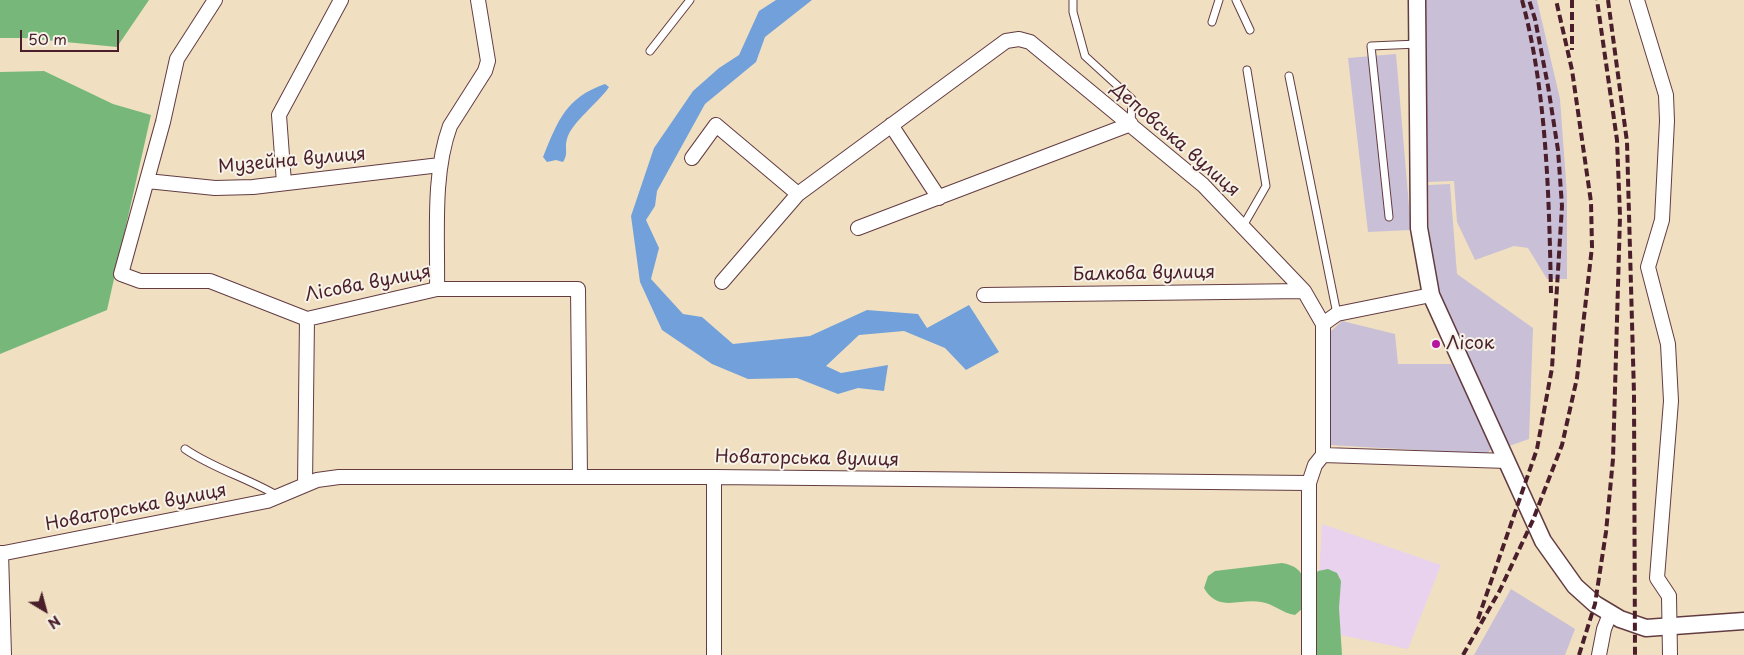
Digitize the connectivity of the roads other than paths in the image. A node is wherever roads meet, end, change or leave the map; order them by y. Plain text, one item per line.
1 (216, 0) edge
2 (341, 0) edge
3 (478, 0) edge
4 (690, 0) edge
5 (1073, 0) edge
6 (1219, 0) edge
7 (1236, 0) edge
8 (1417, 0) edge
9 (1637, 0) edge
10 (1212, 22) dead end
11 (1250, 30) dead end
12 (1418, 44) junction
13 (650, 51) dead end
14 (1248, 70) dead end
15 (1289, 76) dead end
16 (1131, 124) junction
17 (891, 125) junction
18 (692, 158) dead end
19 (440, 165) junction
20 (146, 181) junction
21 (284, 183) junction
22 (798, 194) junction
23 (939, 198) junction
24 (1389, 217) dead end
25 (1243, 226) junction
26 (858, 228) dead end
27 (722, 282) dead end
28 (437, 289) junction
29 (1304, 291) junction
30 (984, 295) dead end
31 (1431, 295) junction
32 (1337, 314) junction
33 (307, 318) junction
34 (1322, 324) junction
35 (185, 449) dead end
36 (1323, 454) junction
37 (1507, 461) junction
38 (714, 476) junction
39 (580, 477) junction
40 (1310, 483) junction
41 (305, 485) junction
42 (278, 496) junction
43 (0, 554) edge
44 (1610, 614) junction
45 (1744, 622) edge
46 (1669, 628) junction
47 (4, 655) edge
48 (714, 655) edge
49 (1309, 655) edge
50 (1599, 655) edge
51 (1670, 655) edge

1 - 20 street
2 - 21 street
3 - 19 street
4 - 13 lane
5 - 16 lane
6 - 10 lane
7 - 11 lane
8 - 12 street
9 - 46 street
12 - 24 lane
12 - 31 street
14 - 25 lane
15 - 32 lane
16 - 17 street, Деповська вулиця
16 - 23 street
16 - 25 street, Деповська вулиця
17 - 22 street
17 - 23 street
18 - 22 street
19 - 21 street, Музейна вулиця
19 - 28 street
20 - 21 street, Музейна вулиця
20 - 33 street, Лісова вулиця
22 - 27 street
23 - 26 street
25 - 29 street, Деповська вулиця
28 - 33 street, Лісова вулиця
28 - 39 street, Лісова вулиця
29 - 30 street, Балкова вулиця
29 - 34 street, Деповська вулиця
31 - 32 street
31 - 37 street
32 - 34 street
33 - 41 street
34 - 36 street, Деповська вулиця
35 - 42 lane, Новаторська вулиця
36 - 37 street
36 - 40 street, Деповська вулиця
37 - 44 street
38 - 39 street, Новаторська вулиця
38 - 40 street, Новаторська вулиця
38 - 48 street
39 - 41 street, Новаторська вулиця
40 - 49 street, Деповська вулиця
41 - 42 street, Новаторська вулиця
42 - 43 street, Новаторська вулиця
43 - 47 street
44 - 46 street
44 - 50 street
45 - 46 street
46 - 51 street

